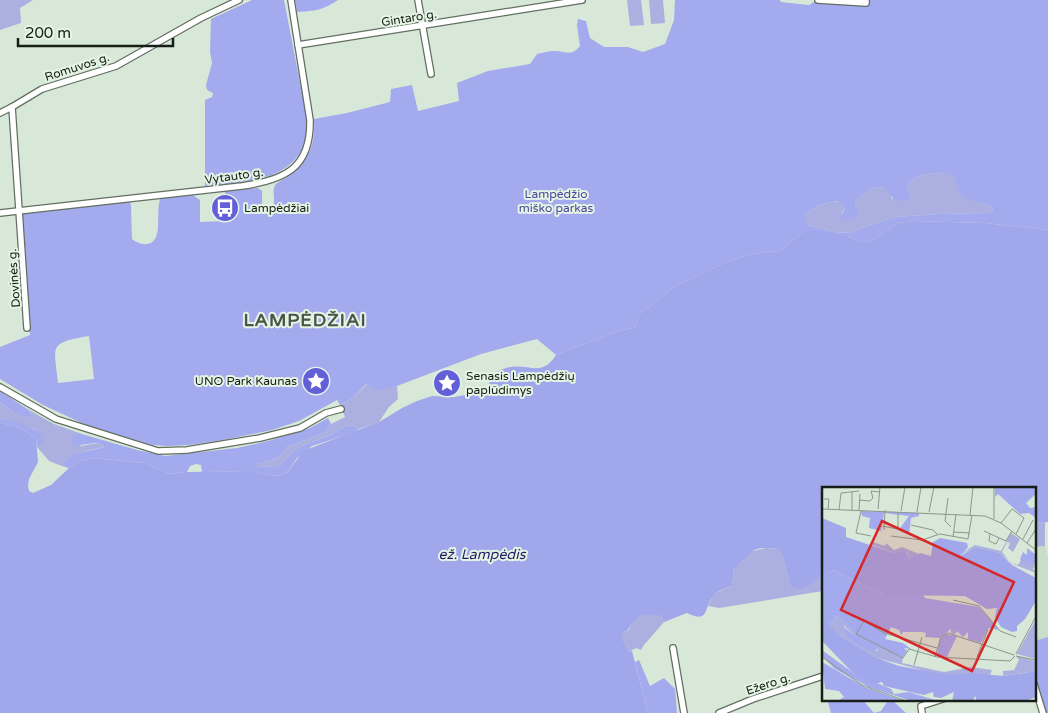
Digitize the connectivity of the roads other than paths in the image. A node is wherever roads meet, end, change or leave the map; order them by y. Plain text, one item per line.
1 (240, 0) edge
2 (291, 0) edge
3 (418, 0) edge
4 (582, 0) edge
5 (818, 0) edge
6 (866, 2) edge
7 (422, 26) junction
8 (298, 45) junction
9 (431, 74) dead end
10 (12, 107) junction
11 (0, 112) edge
12 (20, 211) junction
13 (0, 213) edge
14 (27, 328) dead end
15 (0, 387) edge
16 (342, 408) dead end
17 (673, 648) dead end
18 (822, 676) edge
19 (1036, 690) edge
20 (940, 700) edge
21 (684, 713) edge
22 (720, 713) edge
23 (922, 713) edge
24 (1043, 713) edge

1 - 10 street, Romuvos g.
2 - 8 street, Vytauto g.
3 - 7 street
4 - 7 street, Gintaro g.
5 - 6 street
7 - 8 street, Gintaro g.
7 - 9 street
8 - 12 street, Vytauto g.
10 - 11 street, Romuvos g.
10 - 12 street, Dovinės g.
12 - 13 street, Vytauto g.
12 - 14 street, Dovinės g.
15 - 16 street
17 - 21 street
18 - 22 street, Ežero g.
19 - 24 street
20 - 23 street

